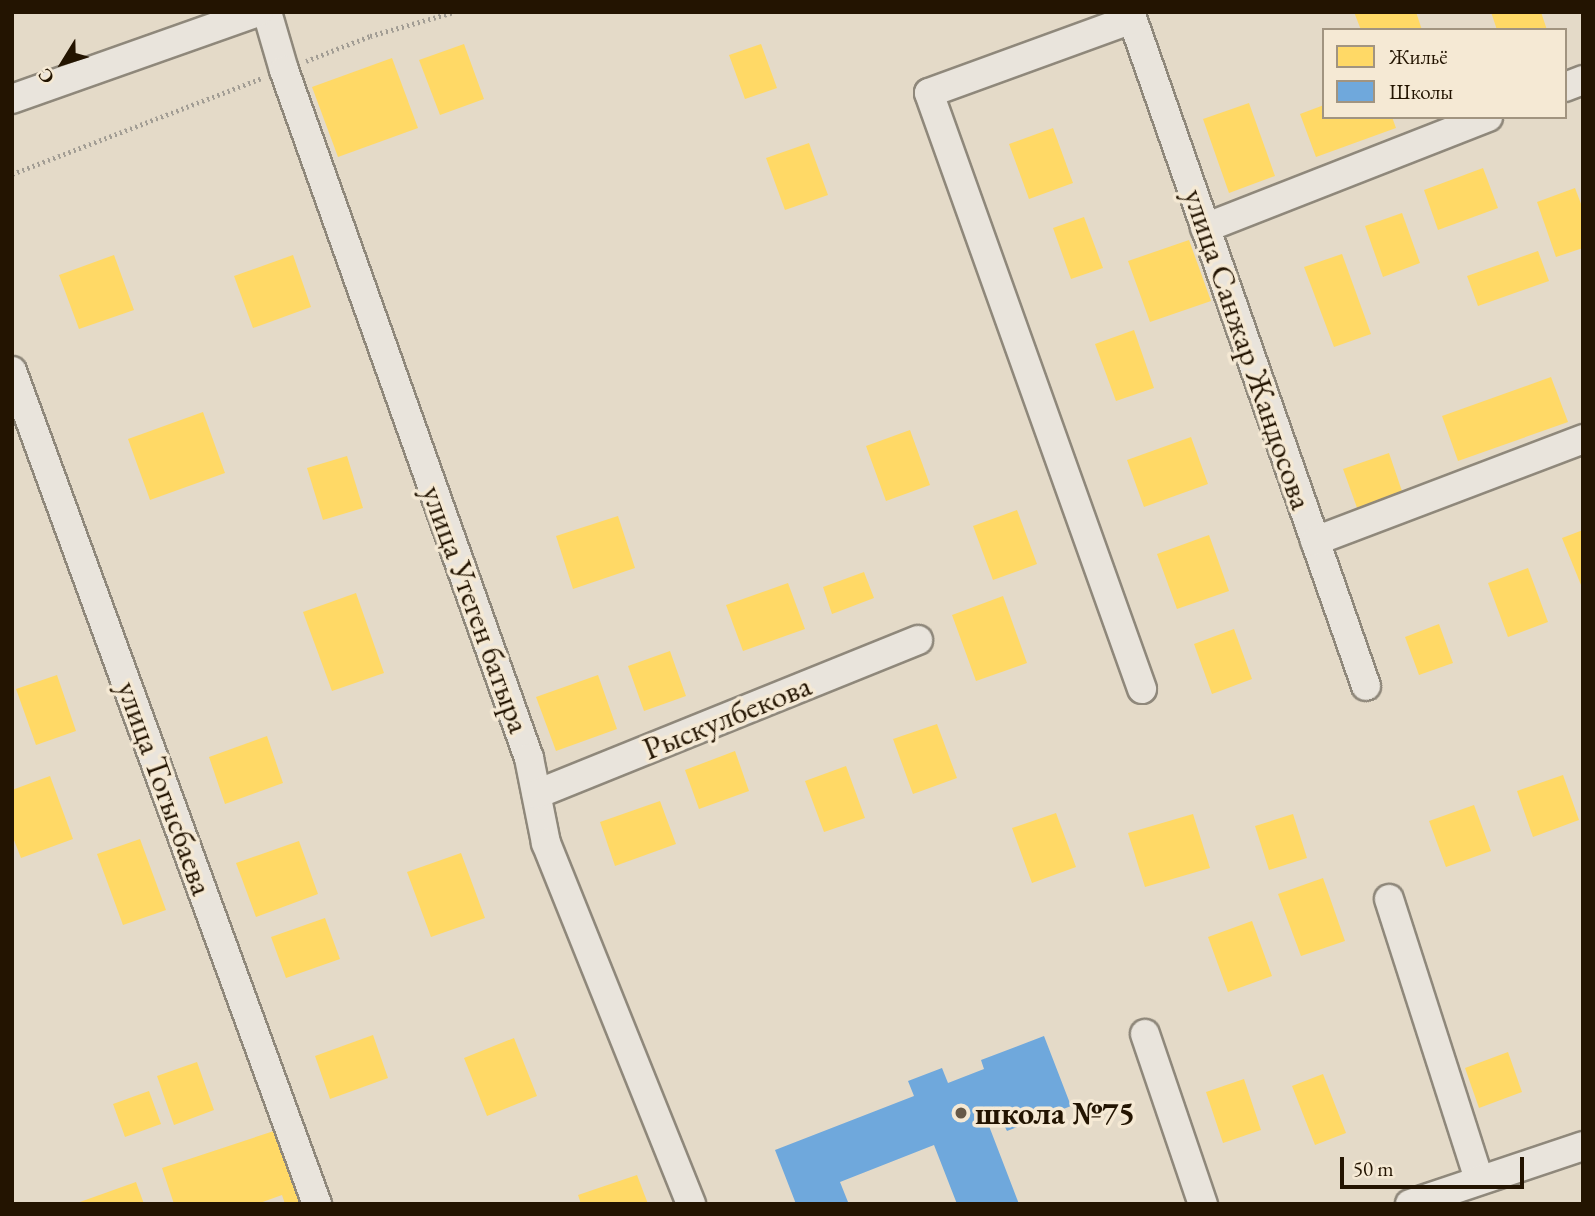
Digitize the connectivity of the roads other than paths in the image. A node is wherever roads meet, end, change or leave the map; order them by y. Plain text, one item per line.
1 (258, 12) edge
2 (267, 12) edge
3 (1131, 16) edge
4 (12, 99) edge
5 (1483, 119) edge
6 (1205, 228) junction
7 (12, 371) edge
8 (1583, 439) edge
9 (1315, 541) junction
10 (918, 640) dead end
11 (1366, 686) dead end
12 (1142, 689) dead end
13 (537, 794) junction
14 (1389, 899) dead end
15 (1145, 1034) dead end
16 (1583, 1146) edge
17 (1479, 1180) junction
18 (317, 1204) edge
19 (691, 1204) edge
20 (1203, 1204) edge
21 (1410, 1204) edge

1 - 4 street
2 - 13 street, улица Утеген батыра
3 - 6 street, улица Санжар Жандосова
3 - 12 street
5 - 6 street
6 - 9 street, улица Санжар Жандосова
7 - 18 street, улица Тогысбаева
8 - 9 street
9 - 11 street, улица Санжар Жандосова
10 - 13 street, Рыскулбекова
13 - 19 street, улица Утеген батыра
14 - 17 street
15 - 20 street
16 - 17 street
17 - 21 street

